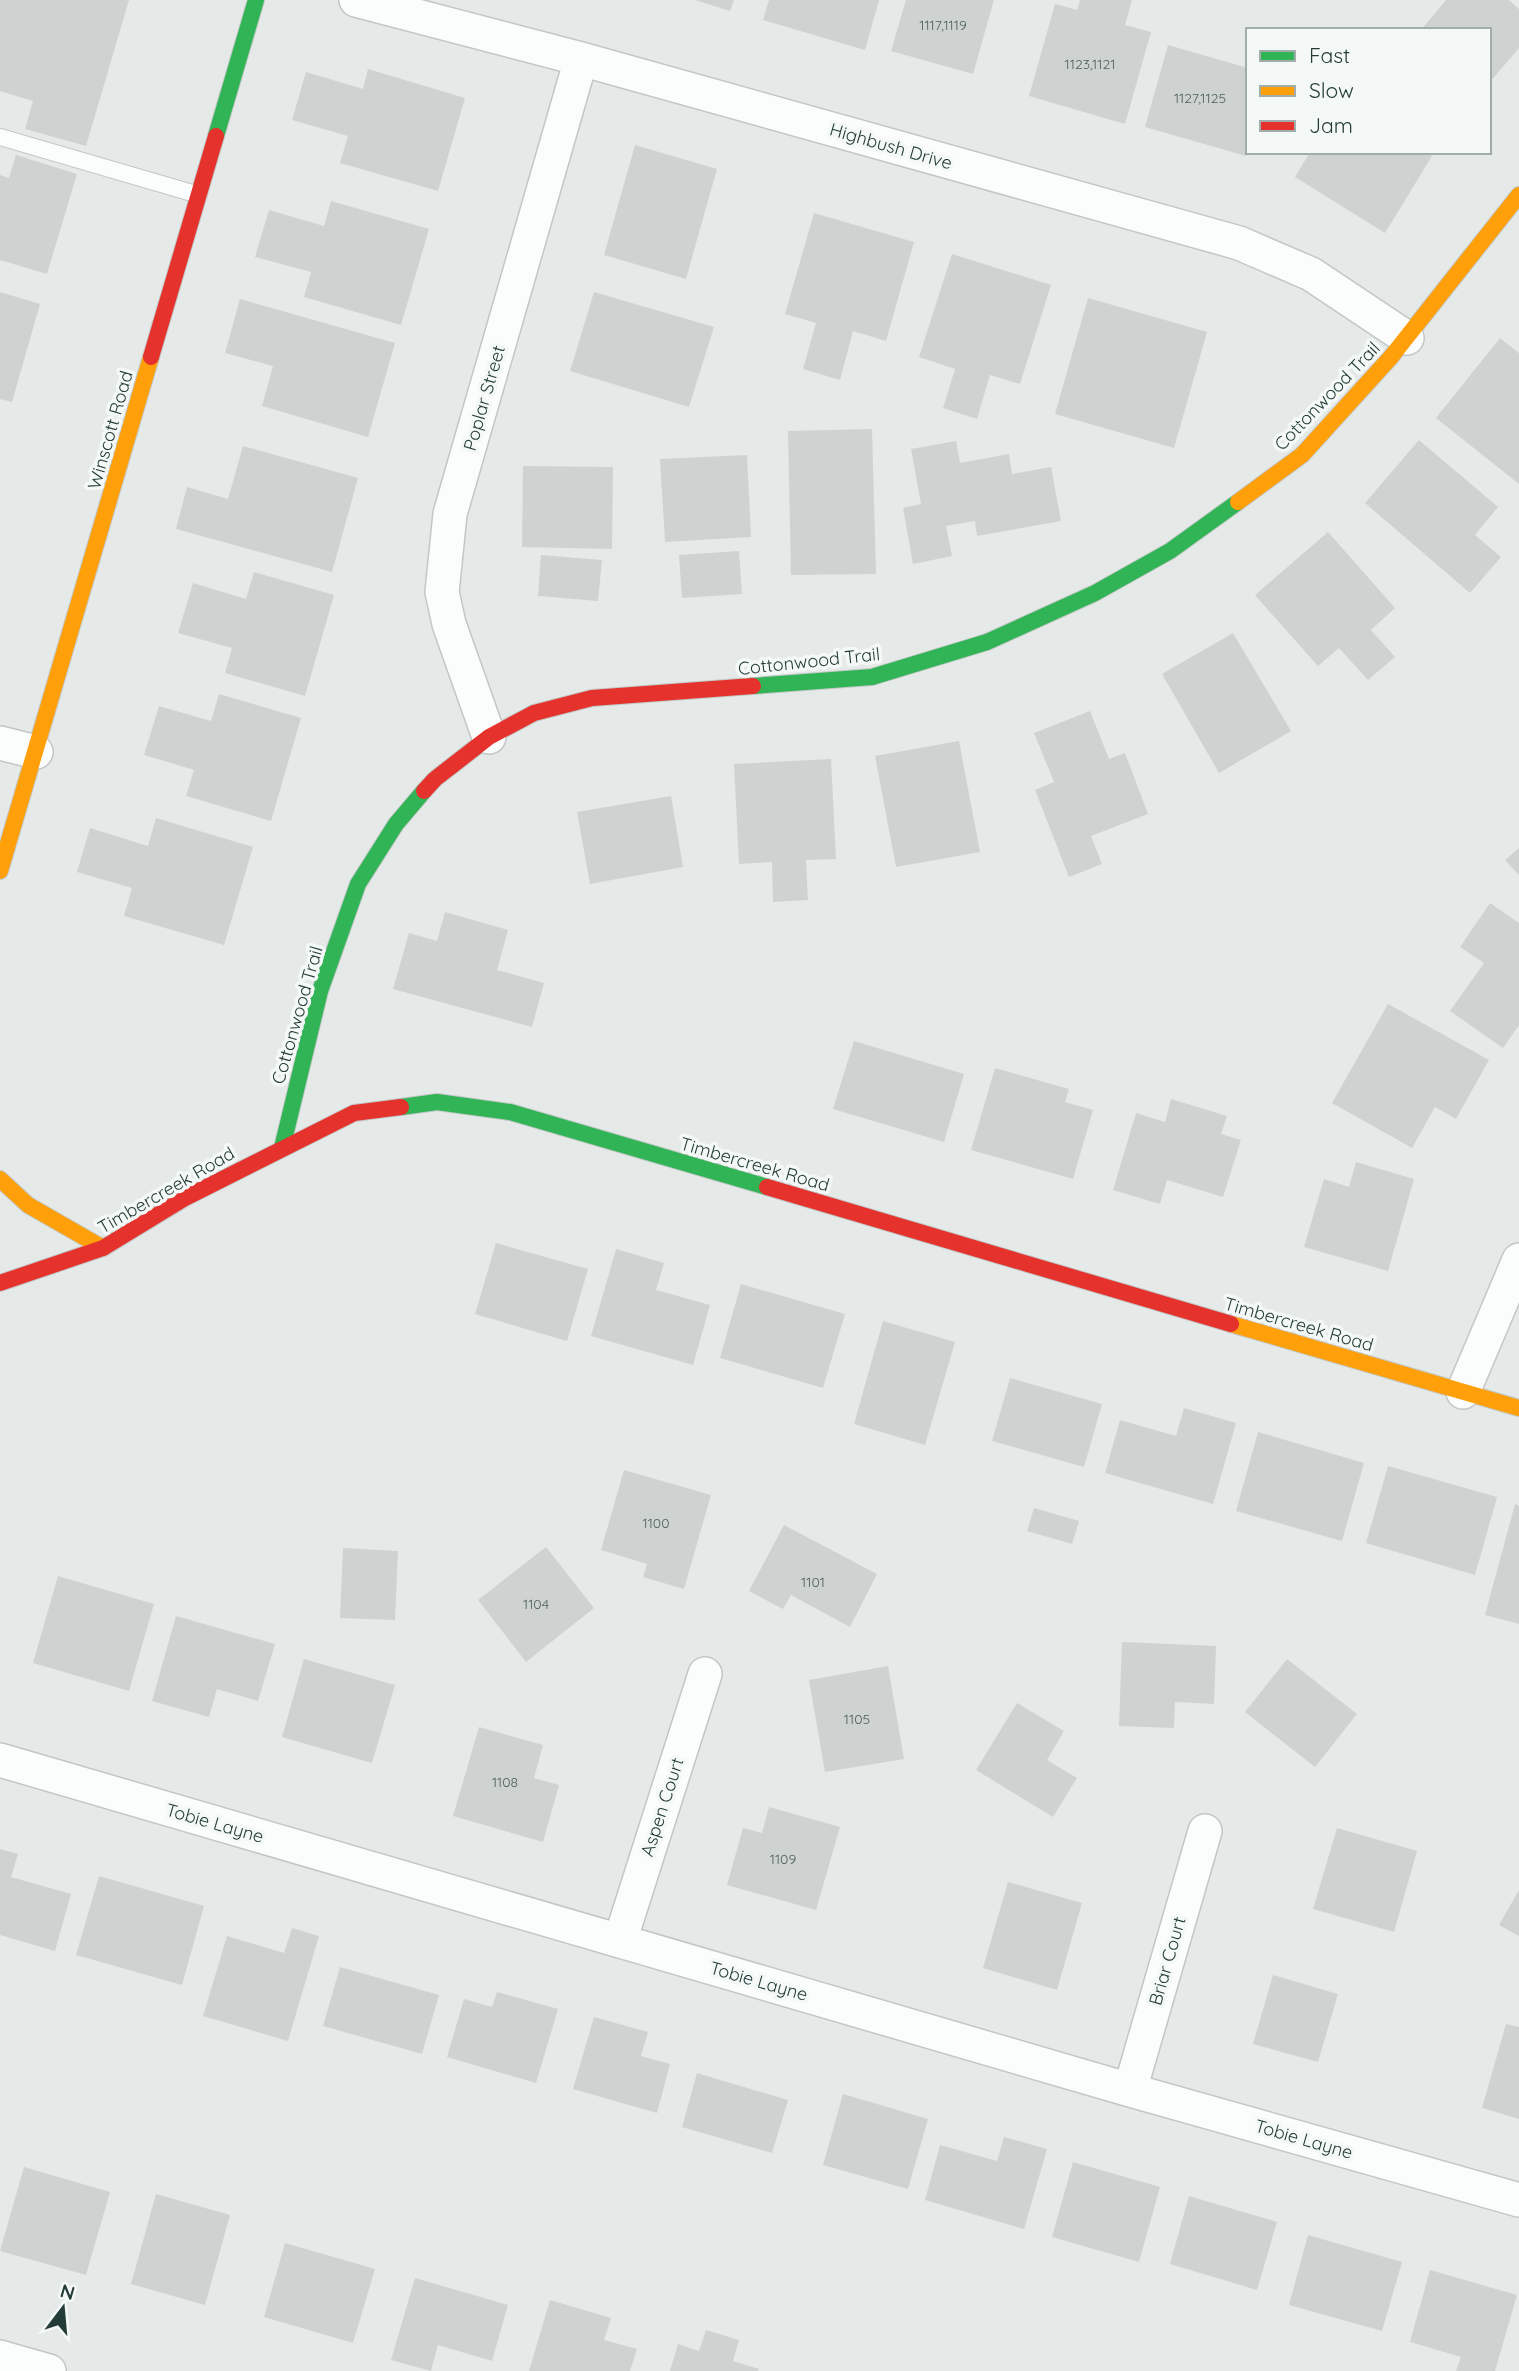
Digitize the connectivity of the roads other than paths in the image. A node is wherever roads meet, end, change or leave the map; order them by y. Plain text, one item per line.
1 (256, 0) edge
2 (356, 0) edge
3 (581, 59) junction
4 (0, 137) edge
5 (199, 195) junction
6 (1519, 195) edge
7 (1407, 338) junction
8 (489, 737) junction
9 (0, 743) edge
10 (36, 752) junction
11 (0, 871) edge
12 (282, 1148) junction
13 (0, 1179) edge
14 (103, 1248) junction
15 (1519, 1260) edge
16 (0, 1283) edge
17 (1463, 1392) junction
18 (1519, 1408) edge
19 (705, 1674) dead end
20 (0, 1760) edge
21 (1205, 1831) dead end
22 (620, 1941) junction
23 (1130, 2090) junction
24 (1519, 2200) edge
25 (0, 2357) edge
26 (49, 2371) edge

1 - 5 street, Winscott Road
2 - 3 street, Highbush Drive
3 - 7 street, Highbush Drive
3 - 8 street, Poplar Street
4 - 5 lane
5 - 10 street, Winscott Road
6 - 7 street, Cottonwood Trail
7 - 8 street, Cottonwood Trail
8 - 12 street, Cottonwood Trail
9 - 10 street
10 - 11 street, Winscott Road
12 - 14 street, Timbercreek Road
12 - 17 street, Timbercreek Road
13 - 14 street
14 - 16 street, Timbercreek Road
15 - 17 street
17 - 18 street, Timbercreek Road
19 - 22 street, Aspen Court
20 - 22 street, Tobie Layne
21 - 23 street, Briar Court
22 - 23 street, Tobie Layne
23 - 24 street, Tobie Layne
25 - 26 street

